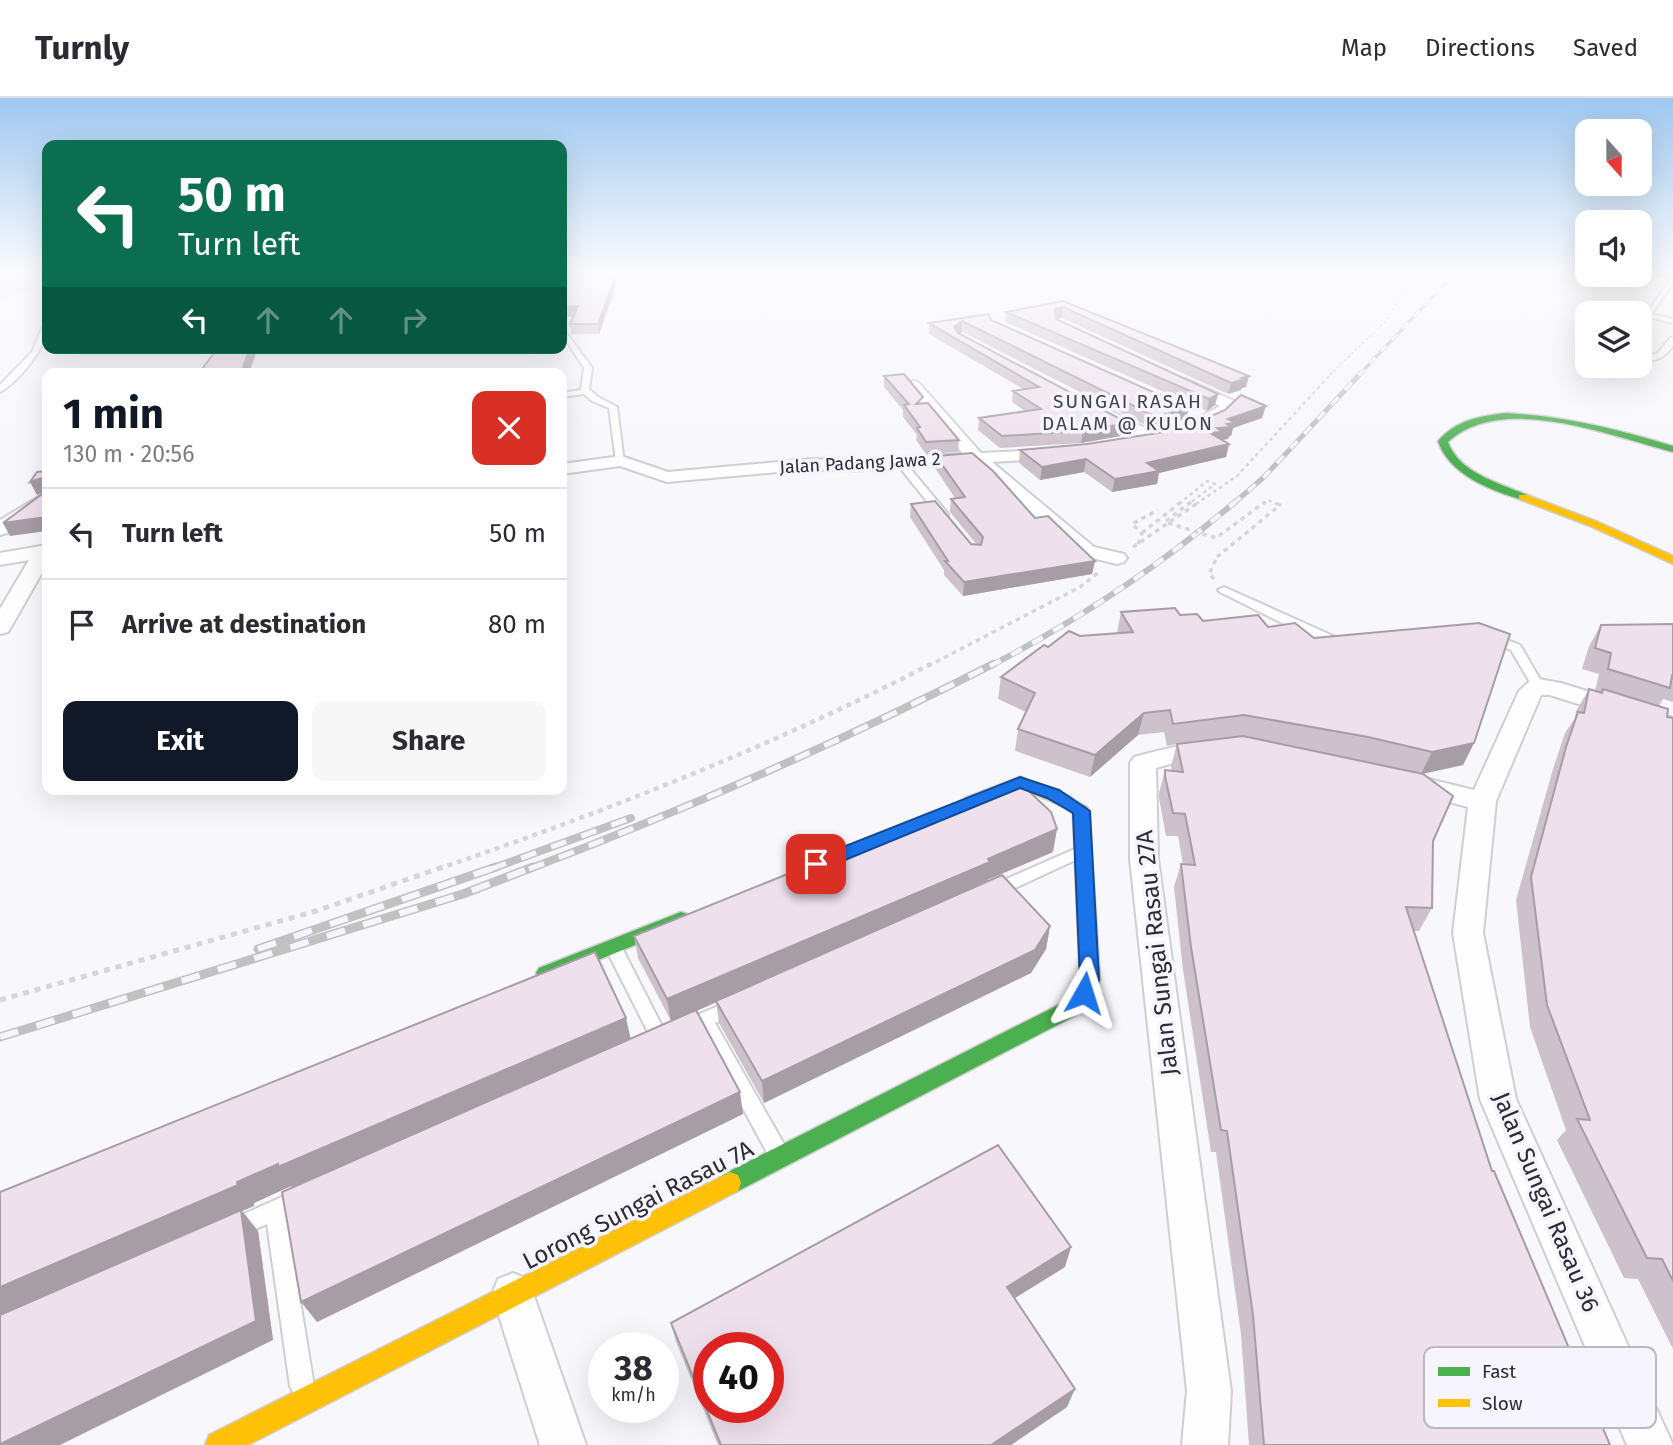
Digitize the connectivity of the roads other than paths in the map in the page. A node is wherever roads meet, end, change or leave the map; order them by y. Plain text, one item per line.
1 (567, 336) edge
2 (42, 337) edge
3 (1673, 340) edge
4 (1652, 359) edge
5 (1173, 377) edge
6 (912, 385) edge
7 (0, 390) edge
8 (587, 391) junction
9 (567, 394) edge
10 (1081, 401) edge
11 (1184, 409) edge
12 (1208, 420) junction
13 (1151, 438) junction
14 (1120, 445) edge
15 (1673, 449) edge
16 (1067, 452) edge
17 (976, 458) junction
18 (621, 461) junction
19 (901, 463) junction
20 (567, 468) edge
21 (42, 500) edge
22 (951, 523) edge
23 (0, 529) edge
24 (42, 552) edge
25 (42, 558) edge
26 (1117, 558) road end
27 (0, 559) edge
28 (1673, 559) edge
29 (1224, 590) dead end
30 (0, 627) edge
31 (1480, 636) edge
32 (1352, 646) edge
33 (1546, 687) junction
34 (1673, 726) edge
35 (1236, 747) edge
36 (1382, 777) edge
37 (1482, 801) junction
38 (956, 808) edge
39 (1082, 851) junction
40 (981, 896) edge
41 (702, 911) edge
42 (613, 946) junction
43 (536, 977) edge
44 (754, 997) edge
45 (704, 1020) junction
46 (780, 1157) junction
47 (312, 1194) edge
48 (275, 1210) junction
49 (212, 1238) edge
50 (513, 1294) junction
51 (1607, 1347) edge
52 (305, 1401) junction
53 (1643, 1428) edge
54 (219, 1445) edge
55 (563, 1445) edge
56 (1205, 1445) edge
57 (1650, 1445) edge

1 - 8 lane
2 - 7 lane
3 - 4 lane
5 - 12 street
6 - 17 street
8 - 9 lane
8 - 18 lane
10 - 13 street
11 - 12 street
12 - 13 street
13 - 14 street
15 - 28 street
16 - 17 street, Jalan Padang Jawa 2
17 - 19 street, Jalan Padang Jawa 2
17 - 26 street
18 - 19 street, Jalan Padang Jawa 2
18 - 20 street, Jalan Padang Jawa 2
19 - 22 lane
21 - 23 street
24 - 27 street
25 - 30 street
29 - 32 lane
31 - 33 lane
33 - 34 street
33 - 37 street, Jalan Sungai Rasau 36
35 - 56 street, Jalan Sungai Rasau 27A
36 - 37 street
37 - 51 street, Jalan Sungai Rasau 36
38 - 39 street
39 - 40 lane
39 - 46 street, Lorong Sungai Rasau 7A
41 - 42 street
42 - 43 street
42 - 45 lane
44 - 45 lane
45 - 46 lane
46 - 50 street, Lorong Sungai Rasau 7A
47 - 48 lane
48 - 49 lane
48 - 52 lane
50 - 52 street, Lorong Sungai Rasau 7A
50 - 55 street
52 - 54 street, Lorong Sungai Rasau 7A
53 - 57 street, Jalan Sungai Rasau 36

